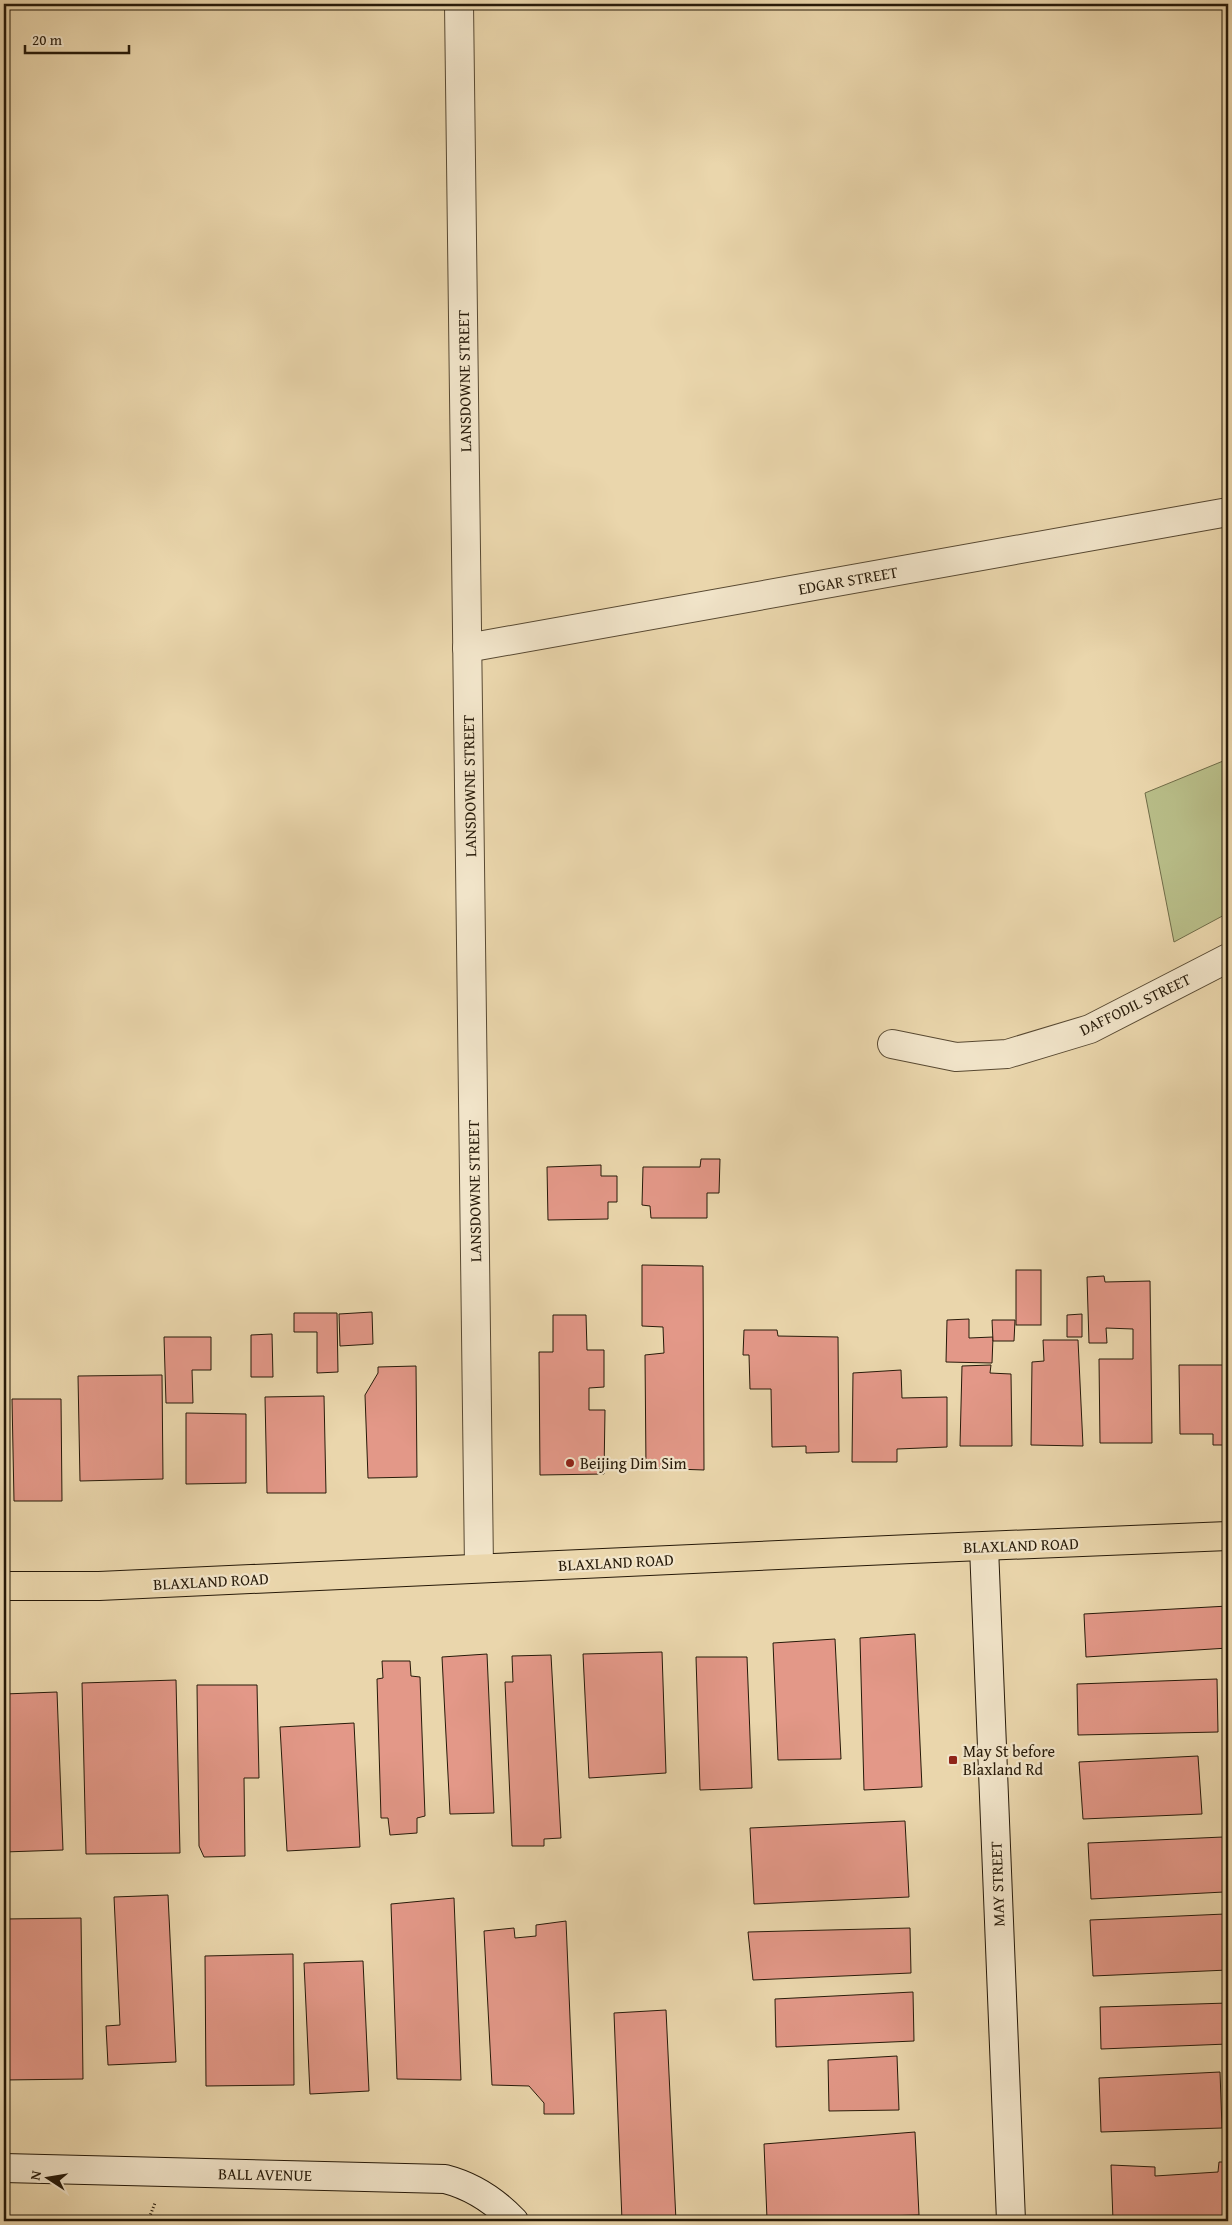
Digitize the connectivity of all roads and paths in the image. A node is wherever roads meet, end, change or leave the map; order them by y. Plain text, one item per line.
1 (459, 4) edge
2 (1228, 512) edge
3 (467, 648) junction
4 (1228, 958) edge
5 (892, 1044) dead end
6 (1228, 1536) edge
7 (984, 1547) junction
8 (479, 1568) junction
9 (4, 1586) edge
10 (4, 2168) edge
11 (514, 2221) edge
12 (1011, 2221) edge

1 - 3 street, LANSDOWNE STREET
2 - 3 street, EDGAR STREET
3 - 8 street, LANSDOWNE STREET
4 - 5 street, DAFFODIL STREET
6 - 7 main road, BLAXLAND ROAD
7 - 8 main road, BLAXLAND ROAD
7 - 12 street, MAY STREET
8 - 9 main road, BLAXLAND ROAD
10 - 11 street, BALL AVENUE

